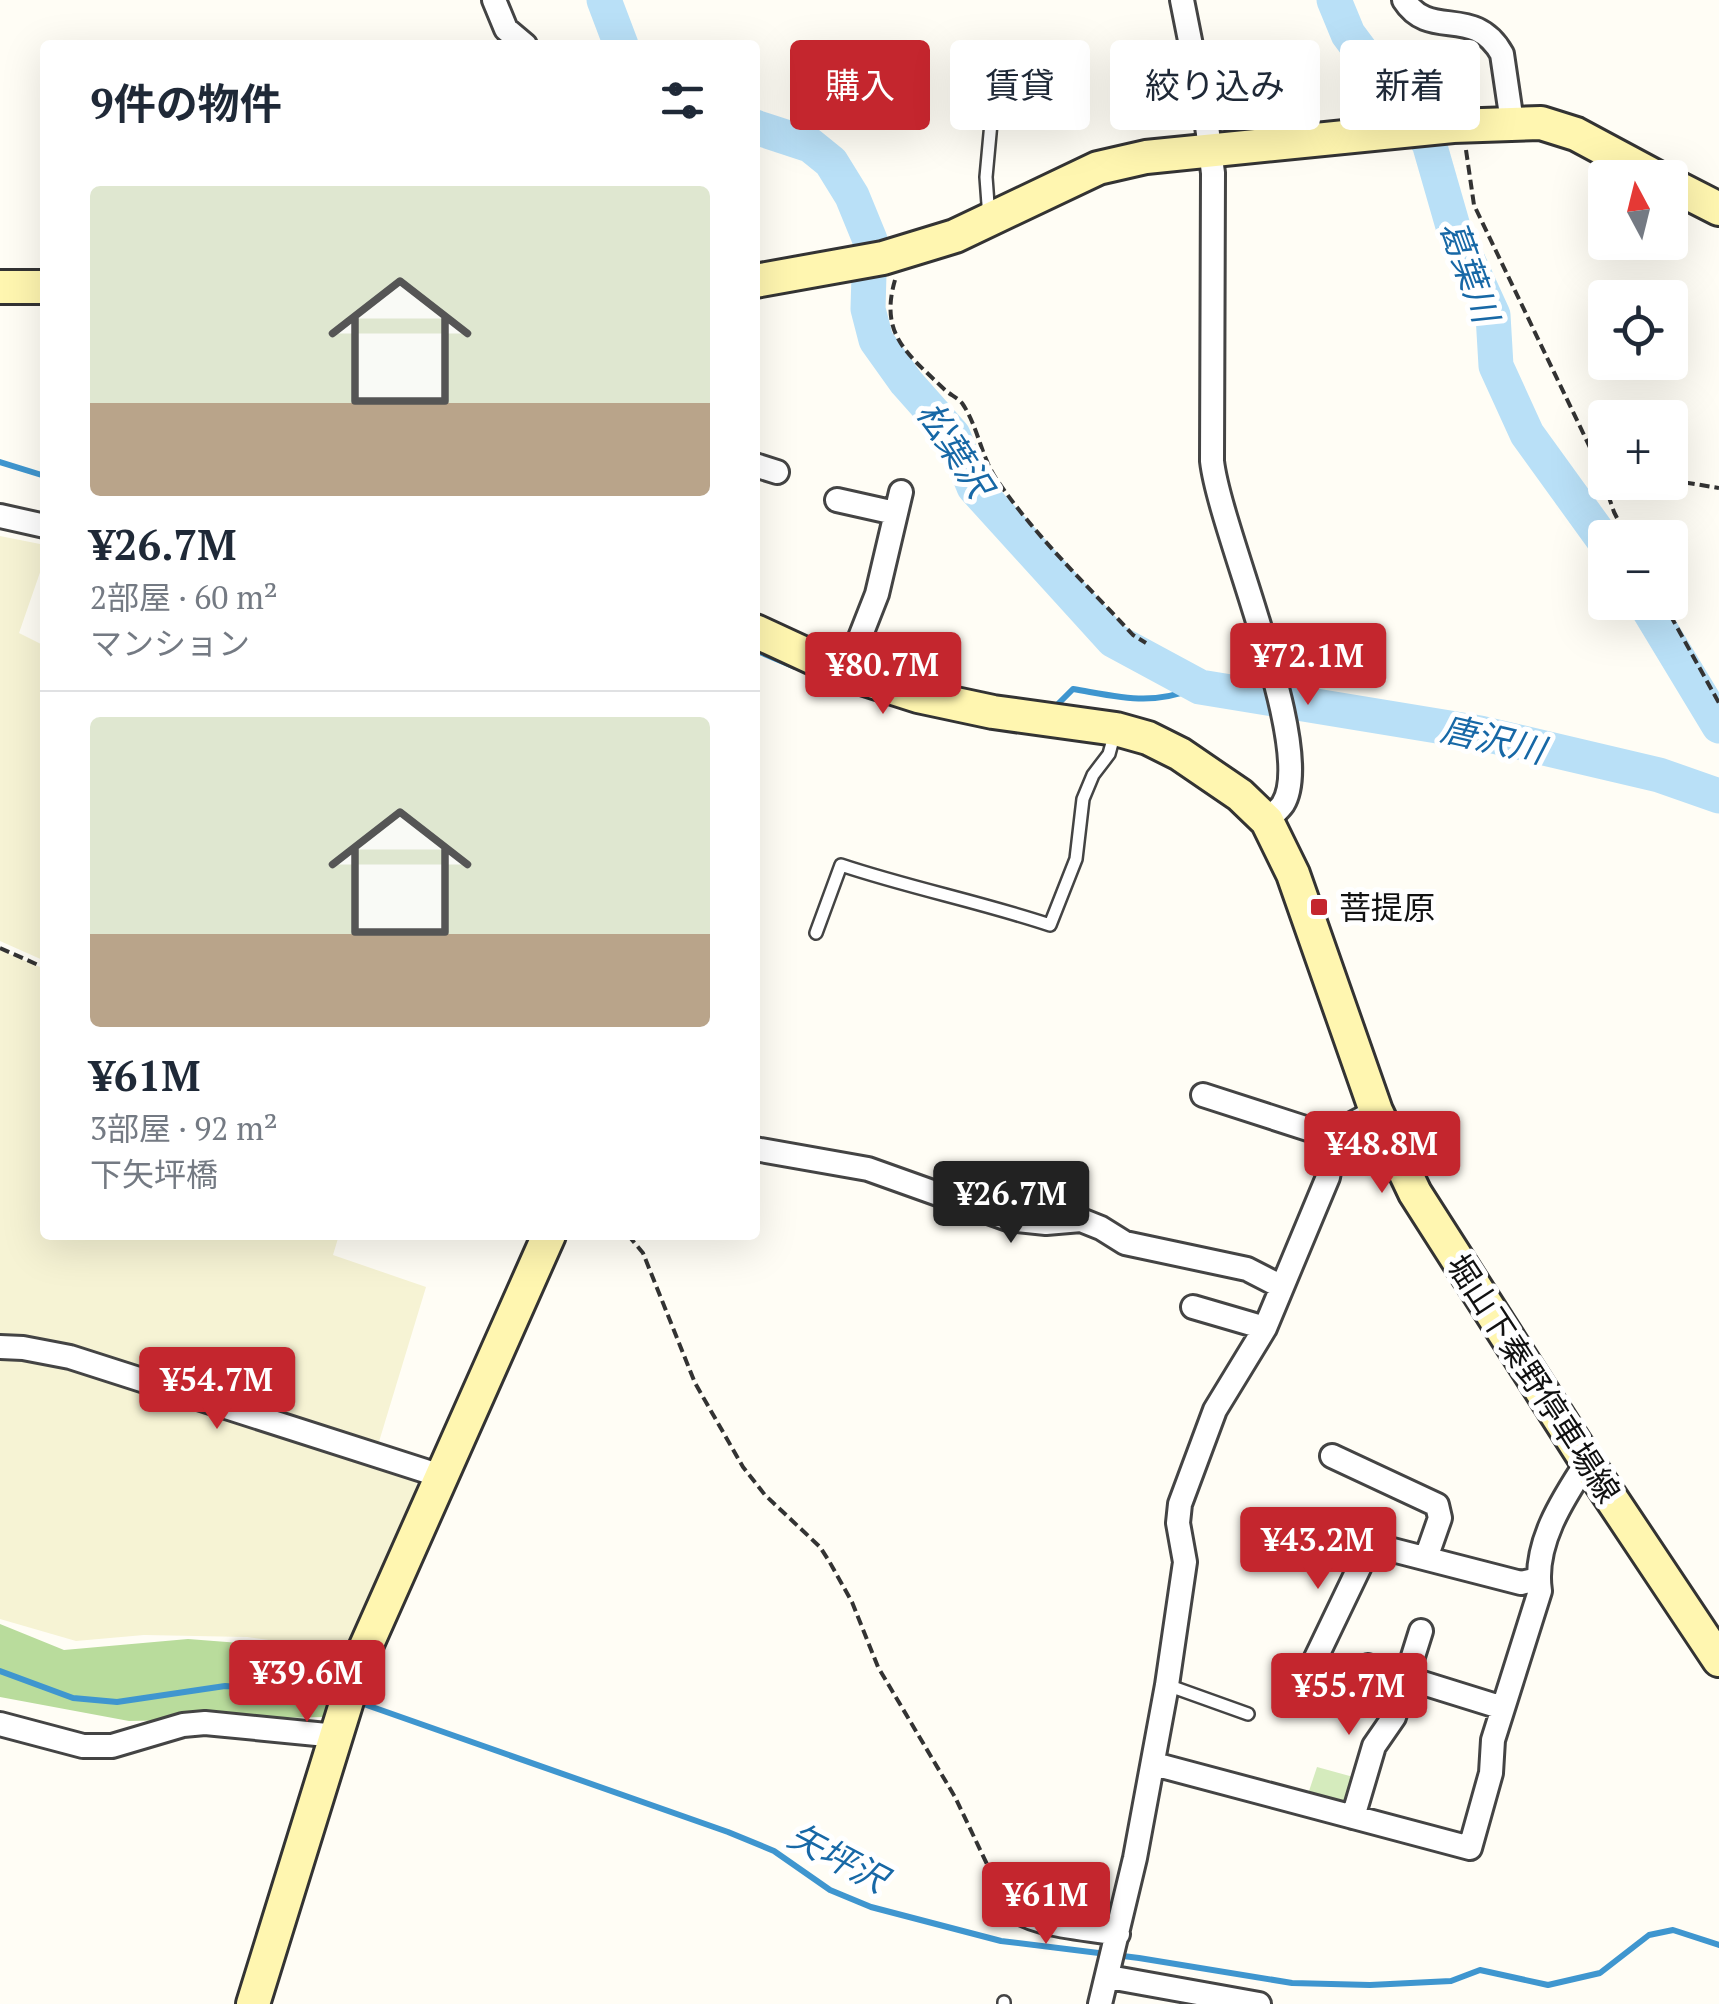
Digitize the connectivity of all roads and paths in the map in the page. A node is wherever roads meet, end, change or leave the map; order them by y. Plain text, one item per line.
1 (494, 0) edge
2 (1182, 0) edge
3 (1404, 0) edge
4 (519, 40) edge
5 (1512, 122) junction
6 (1480, 124) edge
7 (990, 130) edge
8 (1422, 130) edge
9 (1459, 130) edge
10 (1210, 151) junction
11 (1624, 160) edge
12 (1688, 193) edge
13 (1719, 209) edge
14 (990, 220) junction
15 (878, 259) junction
16 (760, 280) edge
17 (0, 286) edge
18 (40, 287) edge
19 (1588, 443) edge
20 (1688, 483) edge
21 (1719, 488) edge
22 (836, 500) dead end
23 (0, 516) edge
24 (40, 525) edge
25 (1673, 620) edge
26 (760, 633) edge
27 (1146, 643) dead end
28 (846, 673) junction
29 (1719, 704) edge
30 (1116, 729) junction
31 (1266, 821) junction
32 (816, 932) dead end
33 (0, 948) edge
34 (40, 966) edge
35 (1203, 1095) dead end
36 (1376, 1111) junction
37 (1336, 1138) junction
38 (760, 1151) edge
39 (547, 1240) edge
40 (632, 1240) edge
41 (1282, 1287) junction
42 (1194, 1307) dead end
43 (1265, 1328) junction
44 (0, 1348) edge
45 (1332, 1456) dead end
46 (1587, 1462) junction
47 (440, 1476) junction
48 (1339, 1526) dead end
49 (1372, 1541) junction
50 (1426, 1558) junction
51 (1538, 1580) junction
52 (1421, 1631) dead end
53 (1719, 1660) edge
54 (1312, 1666) dead end
55 (1368, 1666) dead end
56 (1404, 1678) junction
57 (1167, 1685) junction
58 (1503, 1708) junction
59 (1248, 1714) dead end
60 (0, 1724) edge
61 (337, 1736) junction
62 (1154, 1764) junction
63 (1353, 1816) junction
64 (1003, 1901) joint
65 (1117, 1938) junction
66 (1109, 1977) junction
67 (1186, 1997) edge
68 (252, 2004) edge
69 (1100, 2004) edge
70 (1259, 2004) edge

1 - 4 street
2 - 10 street
3 - 5 street
5 - 6 street
5 - 11 street
7 - 14 lane
8 - 10 street
9 - 19 path
10 - 14 street
10 - 31 street
12 - 13 street
14 - 15 street
15 - 16 street
15 - 27 path
17 - 18 street
20 - 21 path
22 - 28 street
23 - 24 street
25 - 29 path
26 - 28 street, 堀山下秦野停車場線
28 - 30 street, 堀山下秦野停車場線
30 - 31 street, 堀山下秦野停車場線
30 - 32 lane
31 - 36 street, 堀山下秦野停車場線
33 - 34 path
35 - 37 street
36 - 37 street
36 - 46 street, 堀山下秦野停車場線
37 - 41 street
38 - 41 street
39 - 47 street
40 - 64 path
41 - 43 street
42 - 43 street
43 - 57 street
44 - 47 street
45 - 50 street
46 - 51 street
46 - 53 street, 堀山下秦野停車場線
47 - 61 street
48 - 49 street
49 - 50 street
49 - 54 street
50 - 51 street
51 - 58 street
52 - 56 street
55 - 56 street
56 - 58 street
56 - 63 street
57 - 59 lane
57 - 62 street
58 - 63 street
60 - 61 street
61 - 68 street
62 - 63 street
62 - 65 street
64 - 65 street
65 - 66 street
66 - 67 street
66 - 69 street
67 - 70 street

